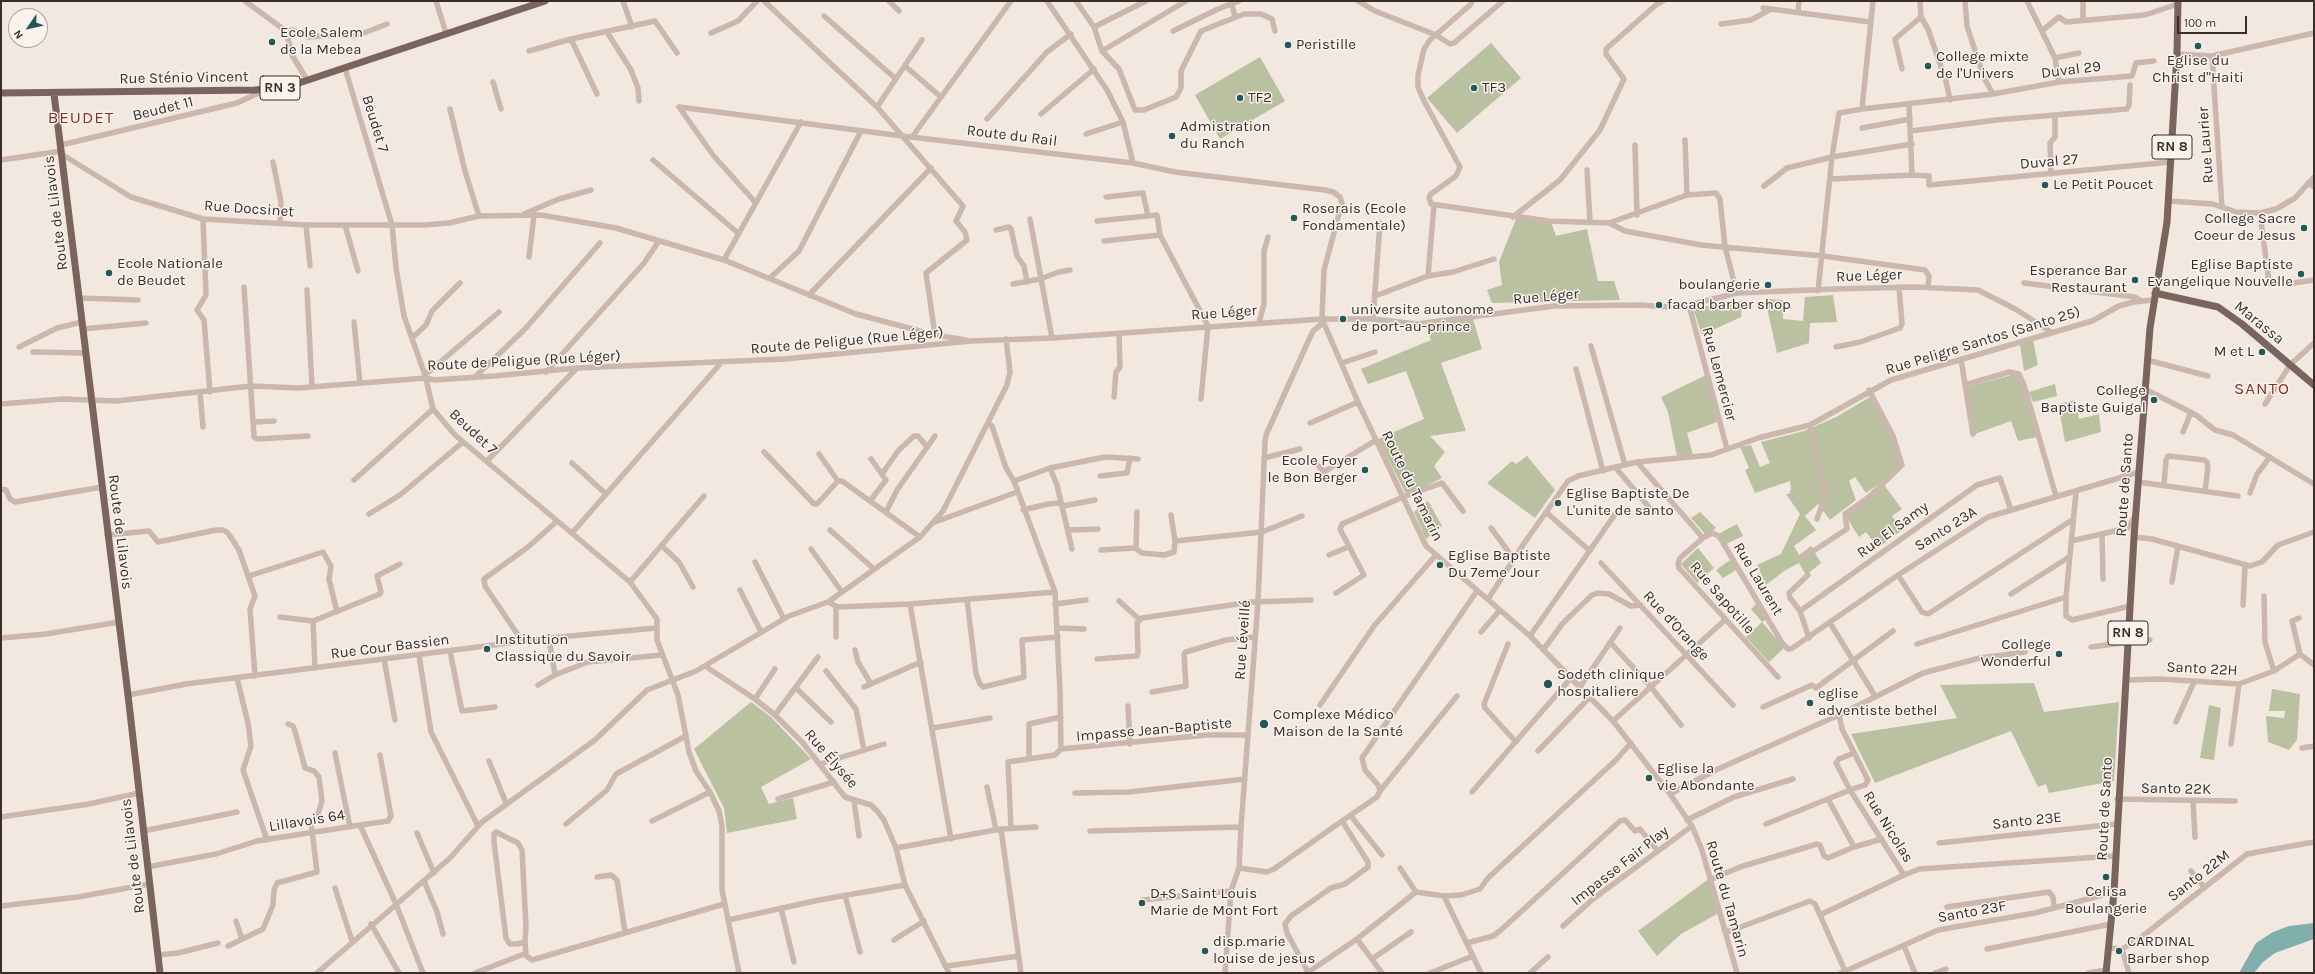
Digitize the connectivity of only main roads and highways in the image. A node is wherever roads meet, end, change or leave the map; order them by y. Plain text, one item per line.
1 (545, 1) edge
2 (2178, 2) edge
3 (1, 93) edge
4 (54, 94) junction
5 (2156, 293) junction
6 (2314, 386) edge
7 (2106, 972) edge
8 (160, 973) edge

1 - 4 main road, Rue Sténio Vincent / RN 3
2 - 5 main road, Route de Santo / RN 8
3 - 4 main road, Rue Sténio Vincent / RN 3
4 - 8 main road, Route de Lilavois
5 - 6 main road, Marassa
5 - 7 main road, Route de Santo / RN 8

